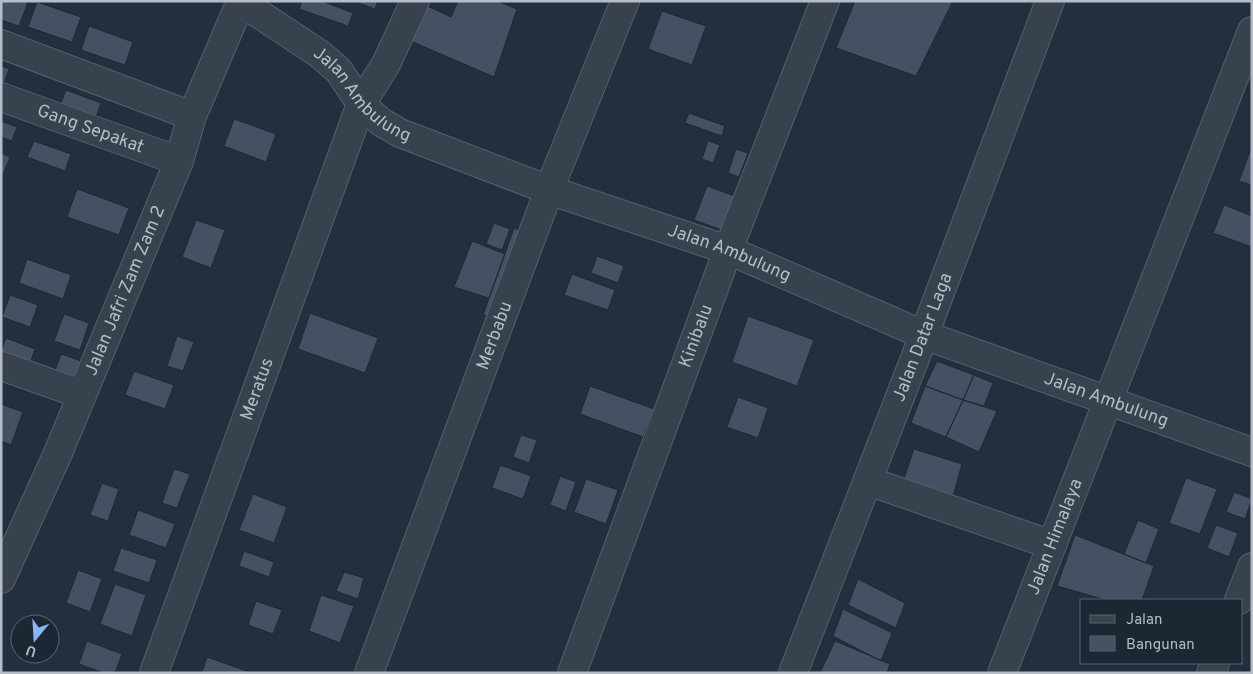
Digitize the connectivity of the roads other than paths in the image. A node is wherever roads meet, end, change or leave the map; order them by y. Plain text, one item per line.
1 (415, 1) edge
2 (625, 1) edge
3 (825, 1) edge
4 (1050, 1) edge
5 (241, 2) edge
6 (1252, 31) edge
7 (1, 44) edge
8 (1, 97) edge
9 (361, 104) junction
10 (192, 116) junction
11 (179, 161) junction
12 (549, 190) junction
13 (728, 250) junction
14 (924, 335) junction
15 (1, 366) edge
16 (81, 394) junction
17 (1108, 400) junction
18 (1252, 452) edge
19 (868, 481) junction
20 (1052, 545) junction
21 (1252, 567) edge
22 (1, 579) edge
23 (1239, 599) edge
24 (154, 673) edge
25 (369, 673) edge
26 (572, 673) edge
27 (793, 673) edge
28 (1002, 673) edge

1 - 9 street, Meratus
2 - 12 street, Merbabu
3 - 13 street, Kinibalu
4 - 14 street, Jalan Datar Laga
5 - 9 street, Jalan Ambulung
5 - 10 street, Jalan Jafri Zam Zam 2
6 - 17 street, Jalan Himalaya
7 - 10 street
8 - 11 street, Gang Sepakat
9 - 12 street, Jalan Ambulung
9 - 24 street, Meratus
10 - 11 street, Jalan Jafri Zam Zam 2
11 - 16 street, Jalan Jafri Zam Zam 2
12 - 13 street, Jalan Ambulung
12 - 25 street, Merbabu
13 - 14 street, Jalan Ambulung
13 - 26 street, Kinibalu
14 - 17 street, Jalan Ambulung
14 - 19 street, Jalan Datar Laga
15 - 16 street
16 - 22 street, Jalan Jafri Zam Zam 2
17 - 18 street, Jalan Ambulung
17 - 20 street, Jalan Himalaya
19 - 20 street
19 - 27 street, Jalan Datar Laga
20 - 28 street, Jalan Himalaya
21 - 23 street

